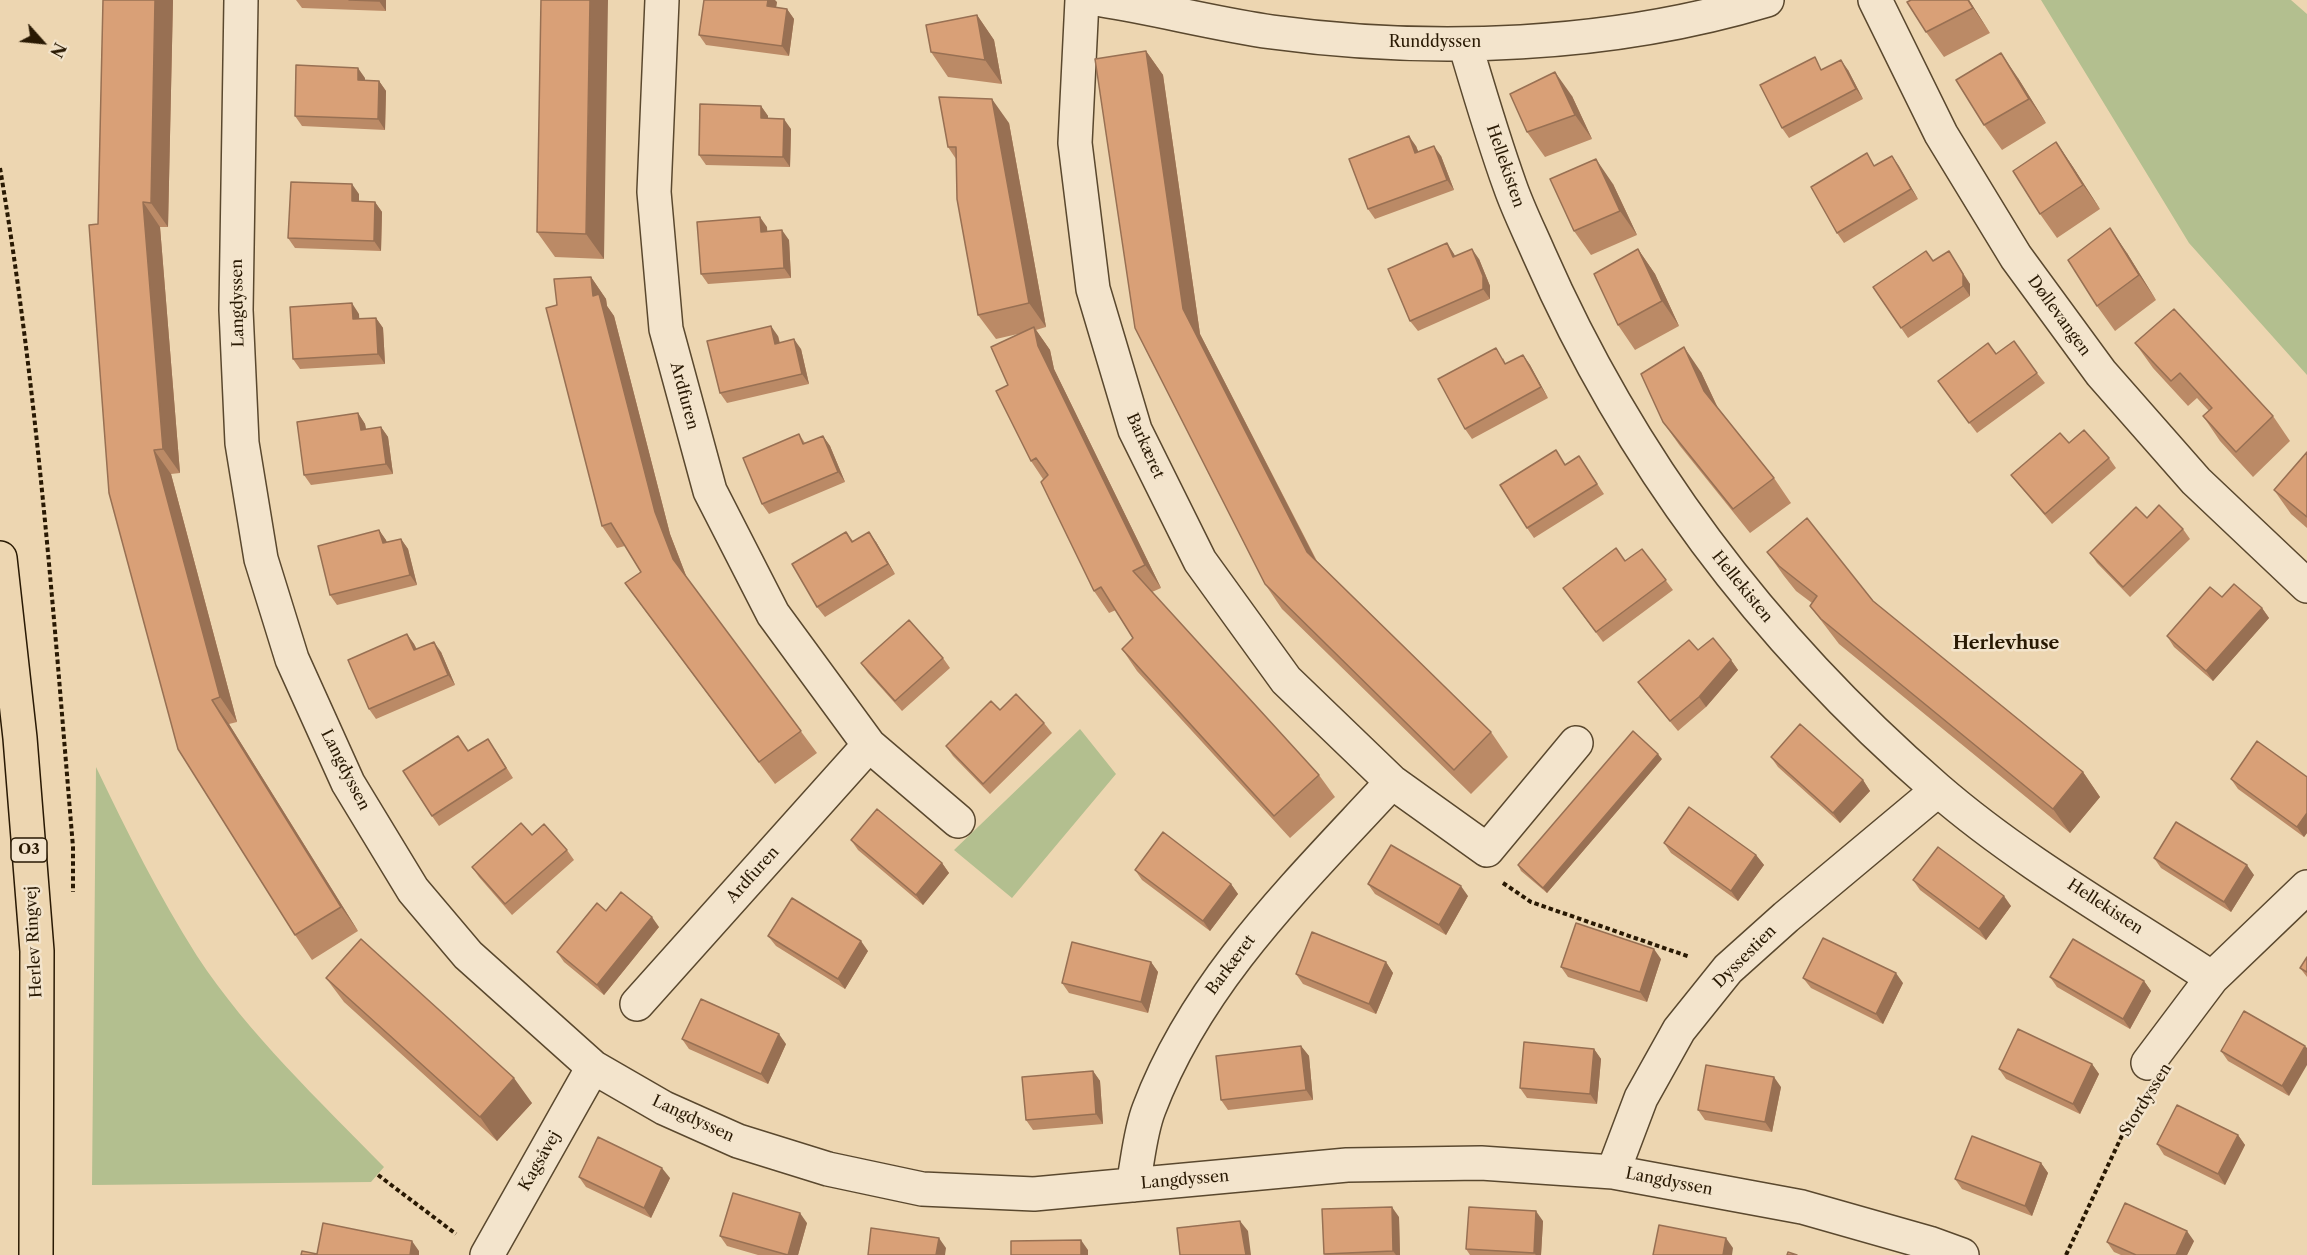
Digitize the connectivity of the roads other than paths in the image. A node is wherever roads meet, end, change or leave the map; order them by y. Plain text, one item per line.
1 (241, 0) edge
2 (662, 0) edge
3 (1082, 0) edge
4 (1102, 0) edge
5 (1767, 0) edge
6 (1875, 0) edge
7 (1466, 44) junction
8 (0, 558) edge
9 (2307, 586) edge
10 (1576, 743) dead end
11 (869, 745) junction
12 (1392, 782) junction
13 (1938, 790) junction
14 (958, 821) dead end
15 (2307, 887) edge
16 (2212, 978) junction
17 (637, 1004) dead end
18 (593, 1067) junction
19 (2149, 1077) road end
20 (1613, 1172) junction
21 (1133, 1185) junction
22 (36, 1255) edge
23 (487, 1255) edge
24 (1962, 1255) edge

1 - 18 street, Langdyssen
2 - 11 street, Ardfuren
3 - 12 street, Barkæret
4 - 7 street, Runddyssen
5 - 7 street, Runddyssen
6 - 9 street, Døllevangen
7 - 13 street, Hellekisten
8 - 22 main road, Herlev Ringvej / O3
10 - 12 street, Barkæret
11 - 14 street, Ardfuren
11 - 17 street, Ardfuren
12 - 21 street, Barkæret
13 - 16 street, Hellekisten
13 - 20 street, Dyssestien
15 - 16 street, Stordyssen
16 - 19 street, Stordyssen
18 - 21 street, Langdyssen
18 - 23 street, Kagsåvej
20 - 21 street, Langdyssen
20 - 24 street, Langdyssen

